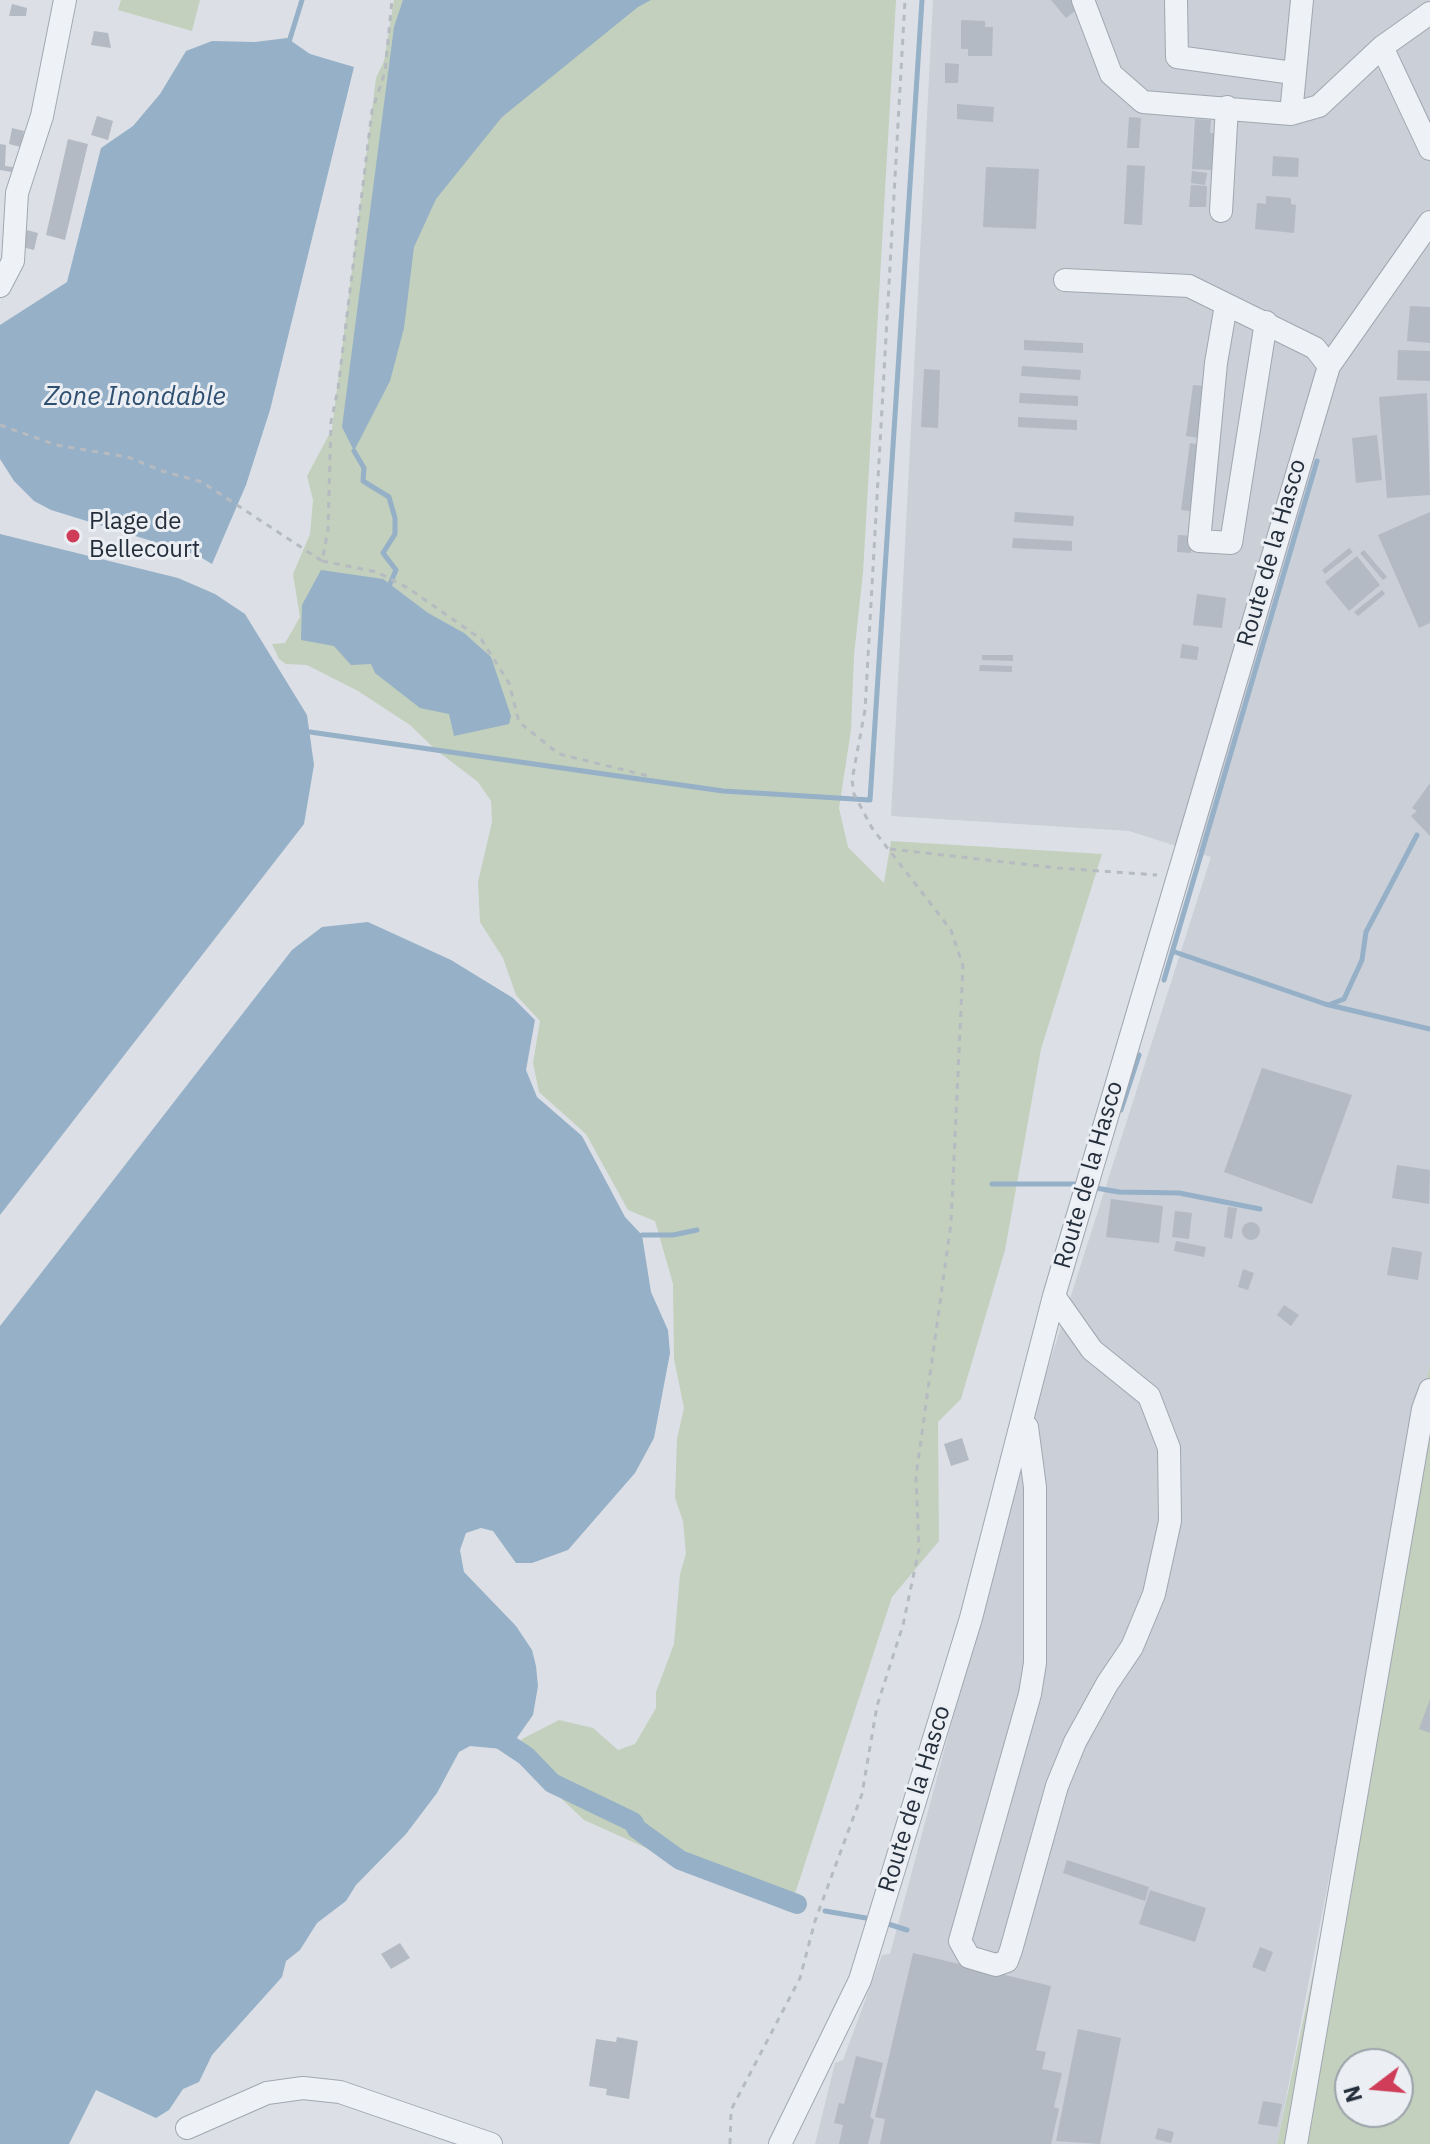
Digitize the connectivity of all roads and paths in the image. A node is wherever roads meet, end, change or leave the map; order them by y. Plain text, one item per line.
1 (65, 0) edge
2 (392, 0) edge
3 (905, 0) edge
4 (1083, 0) edge
5 (1176, 0) edge
6 (1302, 0) edge
7 (1429, 14) edge
8 (1382, 47) junction
9 (1293, 73) junction
10 (1227, 107) junction
11 (1291, 114) junction
12 (1430, 149) edge
13 (1221, 211) dead end
14 (1430, 222) edge
15 (1065, 280) dead end
16 (0, 286) edge
17 (1226, 305) junction
18 (1266, 322) junction
19 (1329, 366) junction
20 (0, 425) edge
21 (322, 561) junction
22 (653, 777) dead end
23 (887, 848) junction
24 (1177, 876) junction
25 (1054, 1296) junction
26 (1430, 1390) edge
27 (1026, 1413) junction
28 (187, 2128) dead end
29 (491, 2144) edge
30 (730, 2144) edge
31 (780, 2144) edge
32 (1296, 2144) edge

1 - 16 street
2 - 21 path
3 - 23 path
4 - 10 street
5 - 9 street
6 - 9 street
7 - 8 street
8 - 11 street
8 - 12 street
9 - 11 street
10 - 11 street
10 - 13 street
14 - 19 street, Route de la Hasco
15 - 17 street
17 - 18 street
17 - 18 street
18 - 19 street
19 - 24 street, Route de la Hasco
20 - 21 path
21 - 22 path
23 - 24 path
23 - 30 path
24 - 25 street, Route de la Hasco
25 - 27 street, Route de la Hasco
25 - 27 street
26 - 32 street
27 - 31 street, Route de la Hasco
28 - 29 street

